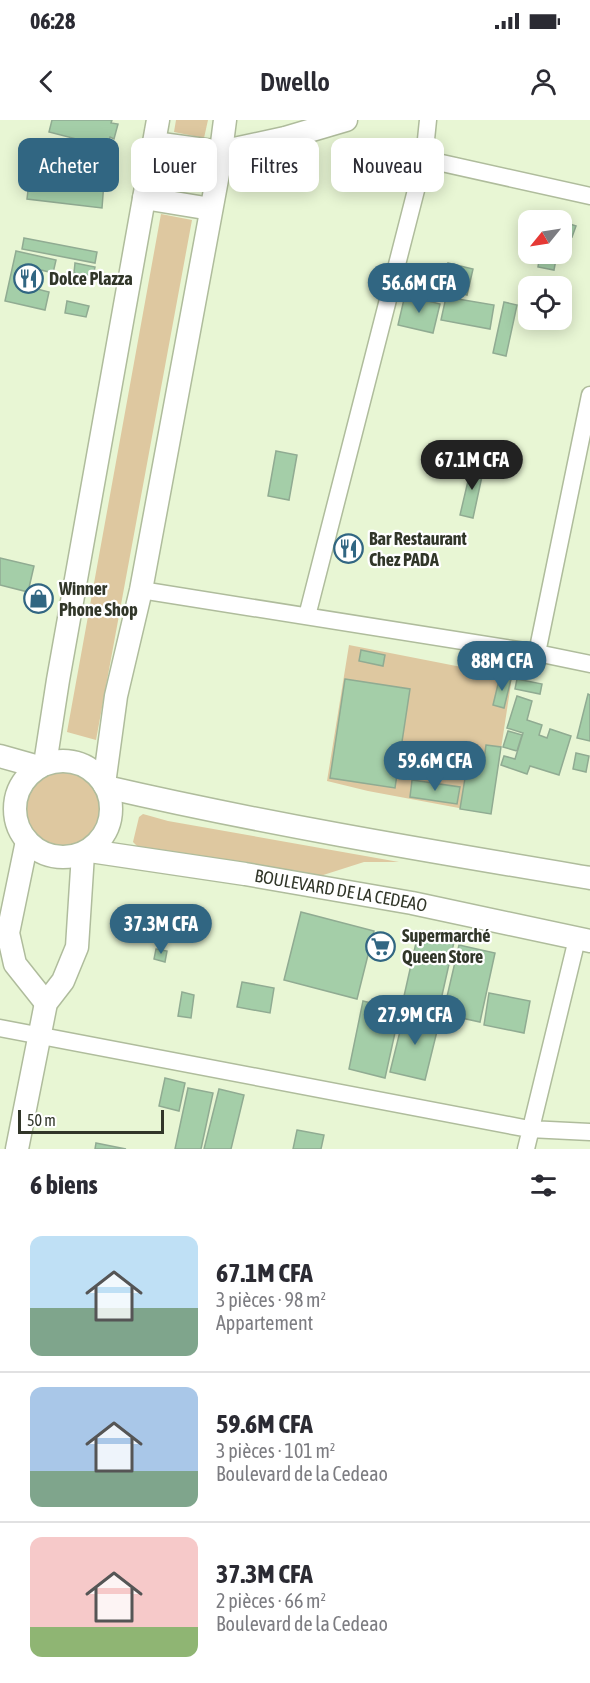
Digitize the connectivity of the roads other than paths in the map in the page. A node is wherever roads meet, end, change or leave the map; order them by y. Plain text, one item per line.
1 (158, 120) edge
2 (225, 120) edge
3 (346, 120) edge
4 (428, 120) edge
5 (155, 138) edge
6 (426, 138) edge
7 (217, 152) edge
8 (220, 152) junction
9 (444, 163) edge
10 (145, 192) edge
11 (415, 192) edge
12 (590, 196) edge
13 (144, 198) junction
14 (211, 209) junction
15 (590, 395) edge
16 (141, 590) junction
17 (306, 616) junction
18 (537, 652) junction
19 (590, 664) edge
20 (0, 756) edge
21 (42, 765) junction
22 (105, 786) junction
23 (0, 836) edge
24 (25, 840) junction
25 (86, 852) junction
26 (590, 878) edge
27 (584, 940) edge
28 (46, 1003) junction
29 (0, 1028) edge
30 (40, 1035) junction
31 (530, 1129) junction
32 (590, 1132) edge
33 (17, 1149) edge
34 (526, 1149) edge

1 - 5 street
2 - 8 street
3 - 8 street
4 - 6 street
7 - 8 street
8 - 14 street
9 - 12 street
10 - 13 street
11 - 17 street
13 - 14 street
13 - 21 street
14 - 16 street
15 - 18 street
16 - 17 street
16 - 22 street
17 - 18 street
18 - 19 street
20 - 21 street
21 - 22 street
21 - 24 street
22 - 25 street
22 - 26 street
23 - 24 street
24 - 25 street
24 - 28 street
25 - 27 street, BOULEVARD DE LA CEDEAO
25 - 28 street
27 - 31 street
28 - 30 street
29 - 30 street
30 - 31 street
30 - 33 street
31 - 32 street
31 - 34 street

